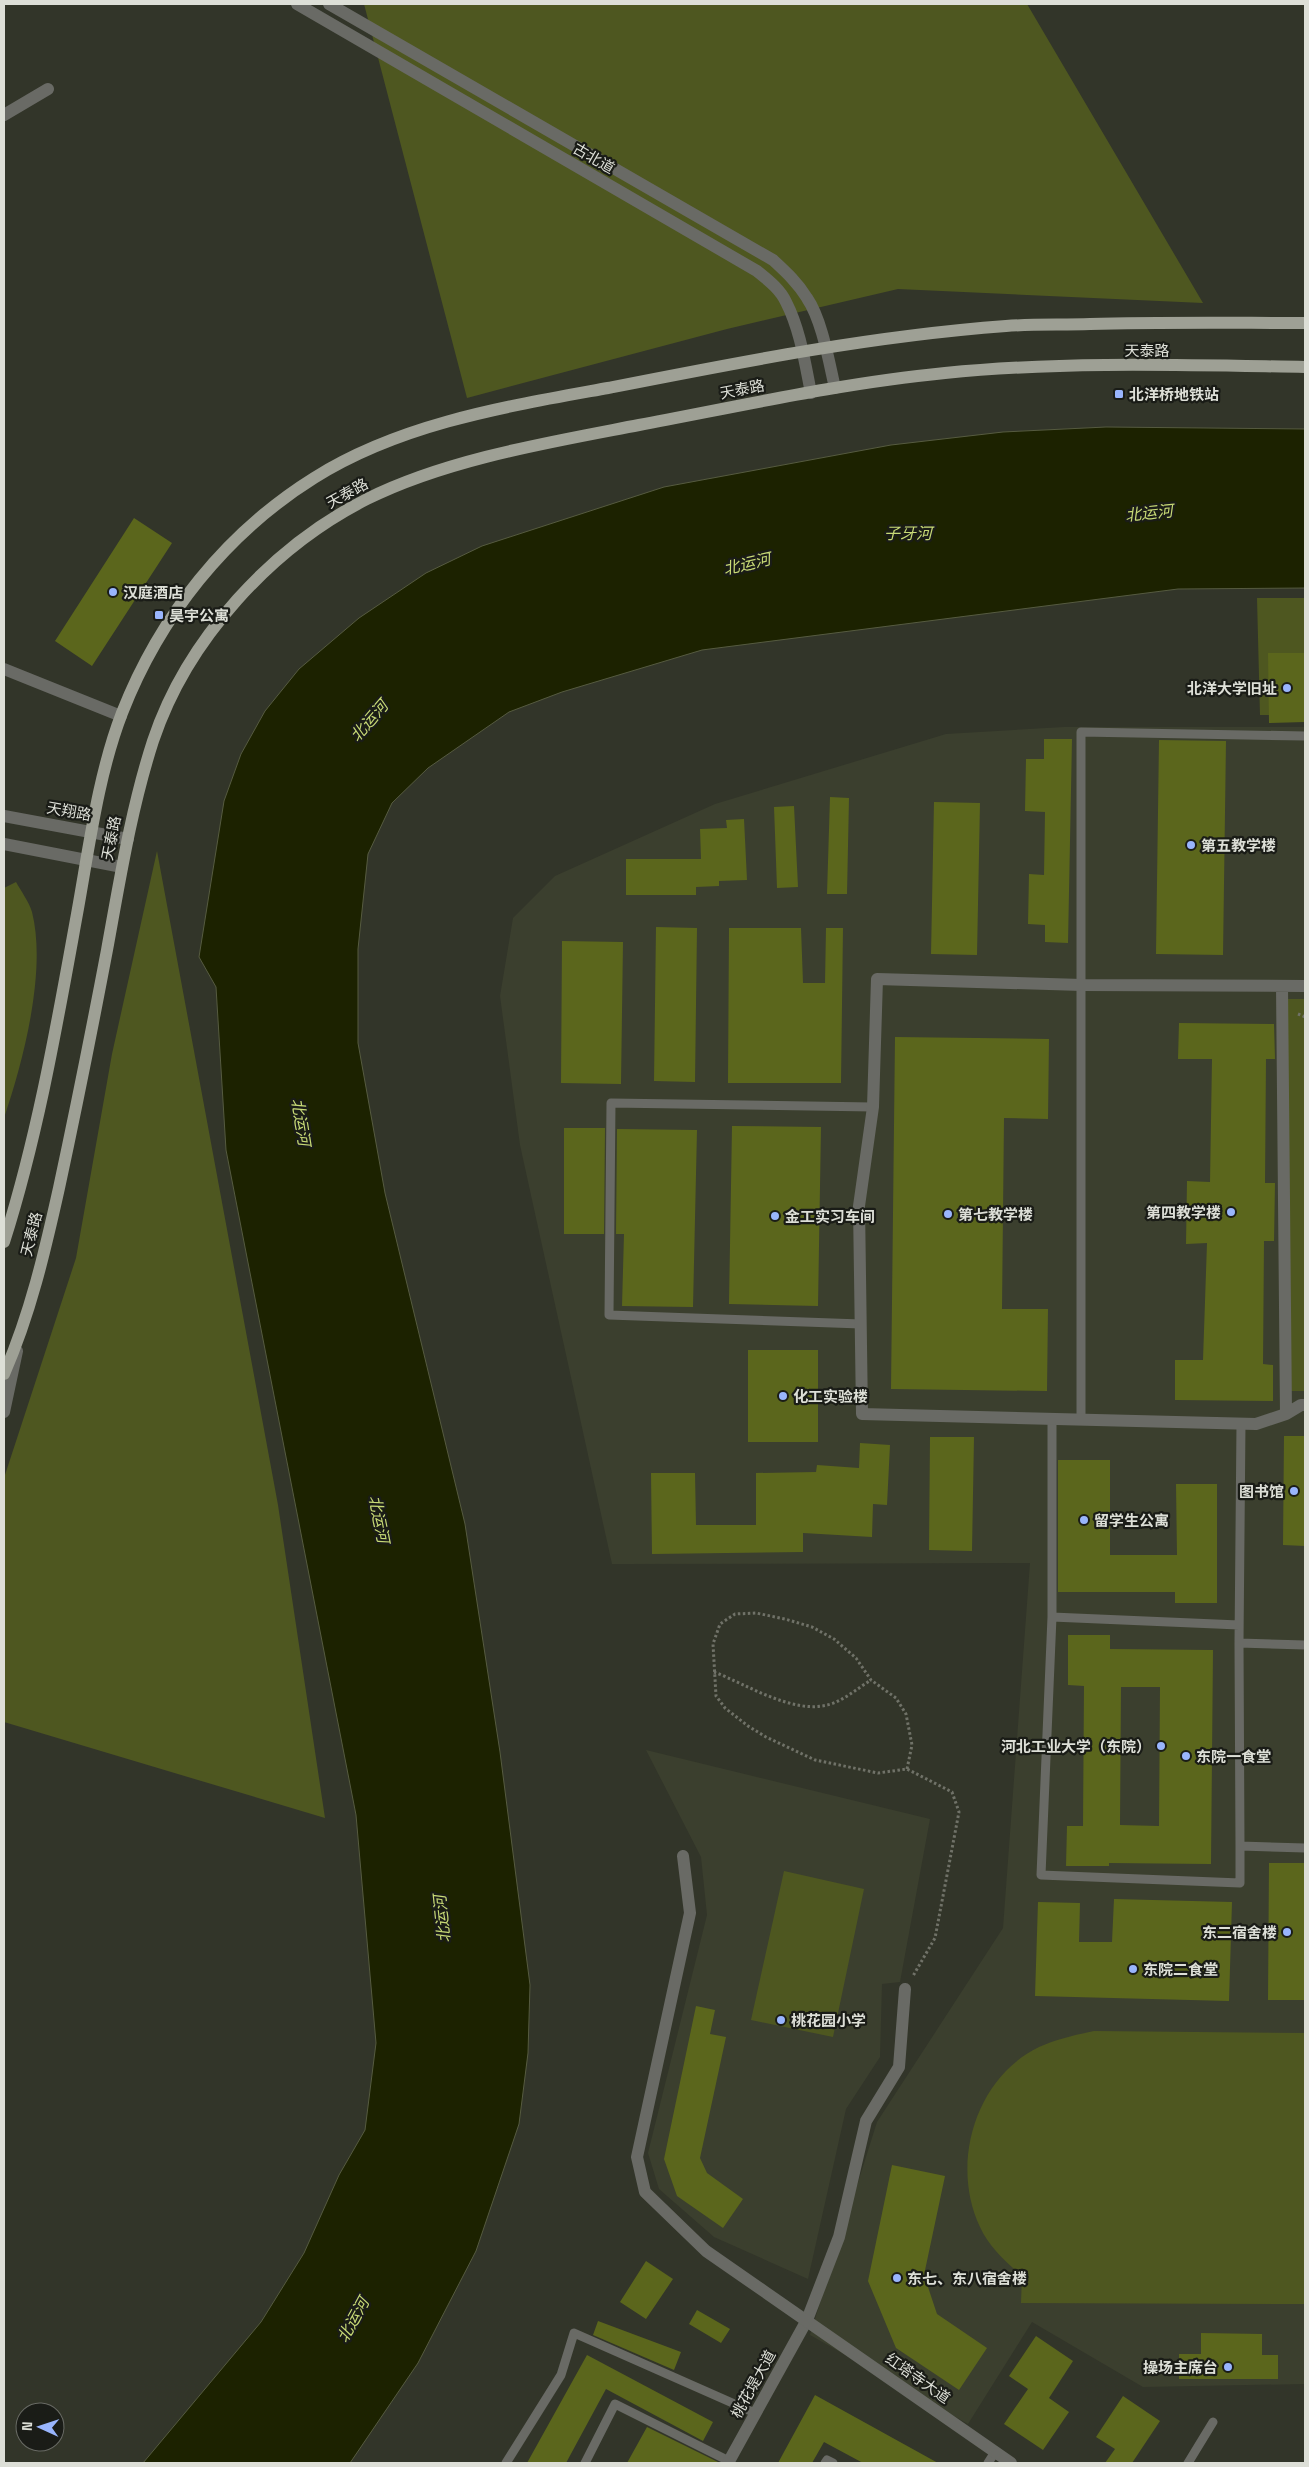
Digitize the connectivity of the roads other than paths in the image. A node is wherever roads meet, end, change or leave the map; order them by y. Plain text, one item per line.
1 (297, 4) edge
2 (329, 4) edge
3 (48, 89) dead end
4 (4, 115) edge
5 (1305, 322) edge
6 (826, 346) junction
7 (802, 351) junction
8 (1305, 367) edge
9 (835, 388) junction
10 (811, 393) junction
11 (4, 669) edge
12 (121, 716) junction
13 (1305, 736) edge
14 (4, 816) edge
15 (91, 831) junction
16 (128, 840) junction
17 (4, 844) edge
18 (87, 859) junction
19 (122, 867) junction
20 (1082, 984) junction
21 (1282, 986) junction
22 (1305, 986) edge
23 (873, 1107) junction
24 (4, 1242) edge
25 (861, 1324) junction
26 (19, 1340) junction
27 (4, 1374) edge
28 (1305, 1405) edge
29 (4, 1412) edge
30 (1286, 1414) junction
31 (1052, 1419) junction
32 (1081, 1419) junction
33 (1241, 1423) junction
34 (1052, 1617) junction
35 (1239, 1625) junction
36 (1239, 1643) junction
37 (1305, 1645) edge
38 (1240, 1846) junction
39 (1305, 1848) edge
40 (683, 1856) dead end
41 (905, 1989) road end
42 (806, 2320) junction
43 (755, 2413) junction
44 (1213, 2422) dead end
45 (995, 2452) junction
46 (728, 2462) edge
47 (506, 2463) edge
48 (585, 2463) edge
49 (825, 2463) edge
50 (833, 2463) edge
51 (988, 2463) edge
52 (1011, 2463) edge
53 (1188, 2463) edge

1 - 7 street, 古北道
2 - 6 street, 古北道
3 - 4 street
5 - 6 main road, 天泰路
6 - 7 main road, 天泰路
6 - 9 street, 古北道
7 - 10 street, 古北道
7 - 12 main road, 天泰路
8 - 9 main road, 天泰路
9 - 10 main road, 天泰路
10 - 16 main road, 天泰路
11 - 12 street
12 - 15 main road, 天泰路
13 - 20 lane
14 - 15 street, 天翔路
15 - 16 street, 天翔路
15 - 18 main road, 天泰路
16 - 19 main road, 天泰路
17 - 18 street
18 - 19 street
18 - 24 main road, 天泰路
19 - 26 main road, 天泰路
20 - 21 street
20 - 23 street
20 - 32 lane
21 - 22 street
21 - 30 street
23 - 25 street
23 - 25 lane
25 - 31 street
26 - 27 main road, 天泰路
26 - 29 street
28 - 30 street
30 - 33 street
31 - 32 street
31 - 34 lane
32 - 33 street
33 - 35 lane
34 - 35 lane
34 - 38 lane
35 - 36 lane
36 - 37 lane
36 - 38 lane
38 - 39 lane
40 - 42 street, 红塔寺大道
41 - 42 street, 桃花堤大道
42 - 43 street, 桃花堤大道
42 - 45 street, 红塔寺大道
43 - 46 street, 桃花堤大道
43 - 47 lane
44 - 53 lane
45 - 51 lane
45 - 52 street, 红塔寺大道
46 - 48 lane
49 - 50 lane

